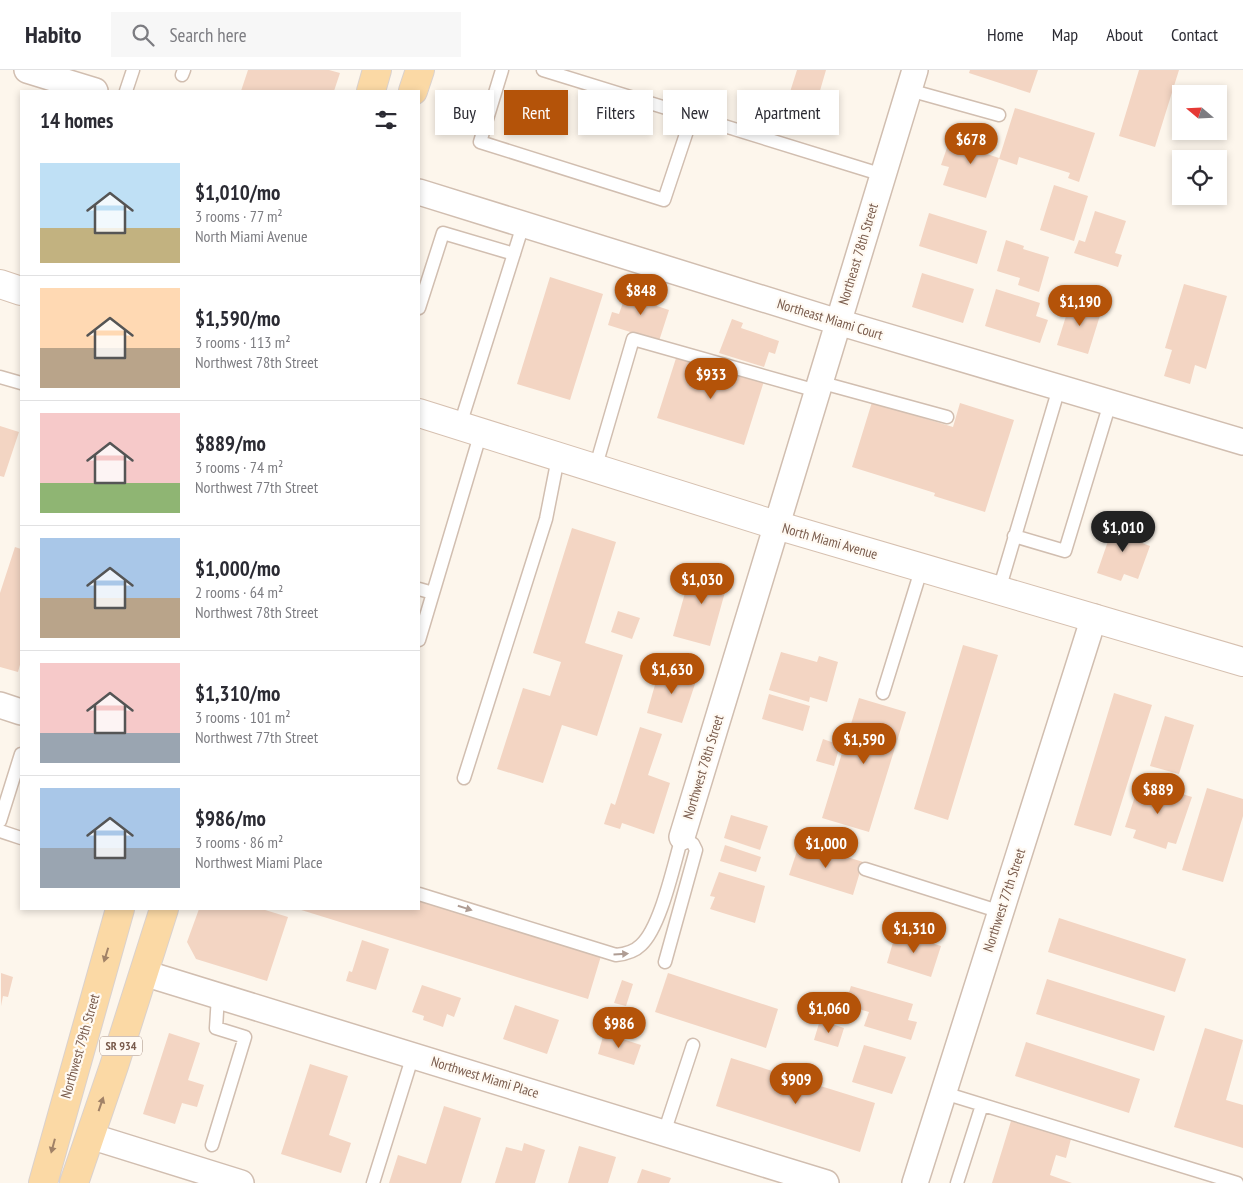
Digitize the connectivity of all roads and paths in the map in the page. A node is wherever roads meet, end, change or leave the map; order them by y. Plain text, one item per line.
1 (27, 70) edge
2 (133, 70) edge
3 (377, 70) edge
4 (420, 70) edge
5 (502, 70) edge
6 (543, 70) edge
7 (912, 80) edge
8 (92, 90) edge
9 (126, 90) edge
10 (371, 90) edge
11 (413, 90) edge
12 (663, 107) edge
13 (999, 115) dead end
14 (727, 127) edge
15 (686, 135) edge
16 (883, 175) junction
17 (420, 192) edge
18 (523, 225) junction
19 (514, 254) junction
20 (0, 284) edge
21 (20, 291) edge
22 (420, 305) edge
23 (838, 322) junction
24 (0, 377) edge
25 (20, 383) edge
26 (818, 387) junction
27 (1059, 388) junction
28 (1110, 403) junction
29 (420, 413) edge
30 (947, 417) dead end
31 (471, 429) junction
32 (1243, 442) edge
33 (558, 458) junction
34 (594, 469) junction
35 (776, 525) junction
36 (1014, 536) junction
37 (922, 567) junction
38 (420, 589) edge
39 (999, 590) junction
40 (433, 594) junction
41 (1094, 617) junction
42 (420, 635) edge
43 (1243, 662) edge
44 (883, 693) dead end
45 (0, 705) edge
46 (20, 712) edge
47 (20, 757) edge
48 (464, 778) dead end
49 (0, 821) edge
50 (0, 831) edge
51 (682, 836) junction
52 (20, 838) edge
53 (865, 869) dead end
54 (420, 894) edge
55 (120, 910) edge
56 (153, 910) edge
57 (164, 910) edge
58 (1000, 912) junction
59 (665, 962) dead end
60 (144, 973) junction
61 (218, 996) junction
62 (693, 1045) dead end
63 (413, 1055) junction
64 (944, 1093) junction
65 (982, 1105) junction
66 (664, 1133) junction
67 (90, 1136) junction
68 (212, 1145) dead end
69 (43, 1183) edge
70 (74, 1183) edge
71 (241, 1183) edge
72 (373, 1183) edge
73 (826, 1183) edge
74 (915, 1183) edge
75 (957, 1183) edge
76 (1237, 1183) edge

1 - 8 street
2 - 9 lane
3 - 10 main road
4 - 11 main road
5 - 15 lane
6 - 12 lane
7 - 13 lane
7 - 16 street, Northeast 78th Street
14 - 16 lane
16 - 23 street, Northeast 78th Street
17 - 18 street, Northeast Miami Court
18 - 19 lane
18 - 23 street, Northeast Miami Court
19 - 22 lane
19 - 31 lane
20 - 21 main road
23 - 26 street, Northeast 78th Street
23 - 27 street, Northeast Miami Court
24 - 25 lane
26 - 30 lane
26 - 34 lane
26 - 35 street, Northeast 78th Street
27 - 28 street, Northeast Miami Court
27 - 36 lane
28 - 32 street, Northeast Miami Court
28 - 36 lane
29 - 31 main road, North Miami Avenue
31 - 33 main road, North Miami Avenue
31 - 40 lane
33 - 34 main road, North Miami Avenue
33 - 48 lane
34 - 35 main road, North Miami Avenue
35 - 37 main road, North Miami Avenue
35 - 51 street, Northwest 78th Street
36 - 39 lane
37 - 39 main road, North Miami Avenue
37 - 44 lane
38 - 40 lane
39 - 41 main road, North Miami Avenue
40 - 42 lane
41 - 43 main road, North Miami Avenue
41 - 58 street, Northwest 77th Street
45 - 46 street
47 - 49 lane
50 - 52 lane
54 -> 51 lane
51 - 59 lane
53 - 58 lane
55 -> 69 main road, Northwest 79th Street
56 - 60 main road
57 - 60 main road, SR 934
58 - 64 street, Northwest 77th Street
60 - 61 street, Northwest Miami Place
67 -> 60 main road, SR 934
61 - 63 street, Northwest Miami Place
61 - 68 lane
62 - 66 lane
63 - 66 street, Northwest Miami Place
63 - 72 lane
64 - 65 lane
64 - 74 street, Northwest 77th Street
65 - 75 lane
65 - 76 lane
66 - 73 street, Northwest Miami Place
67 - 70 main road, SR 934
67 - 71 street

